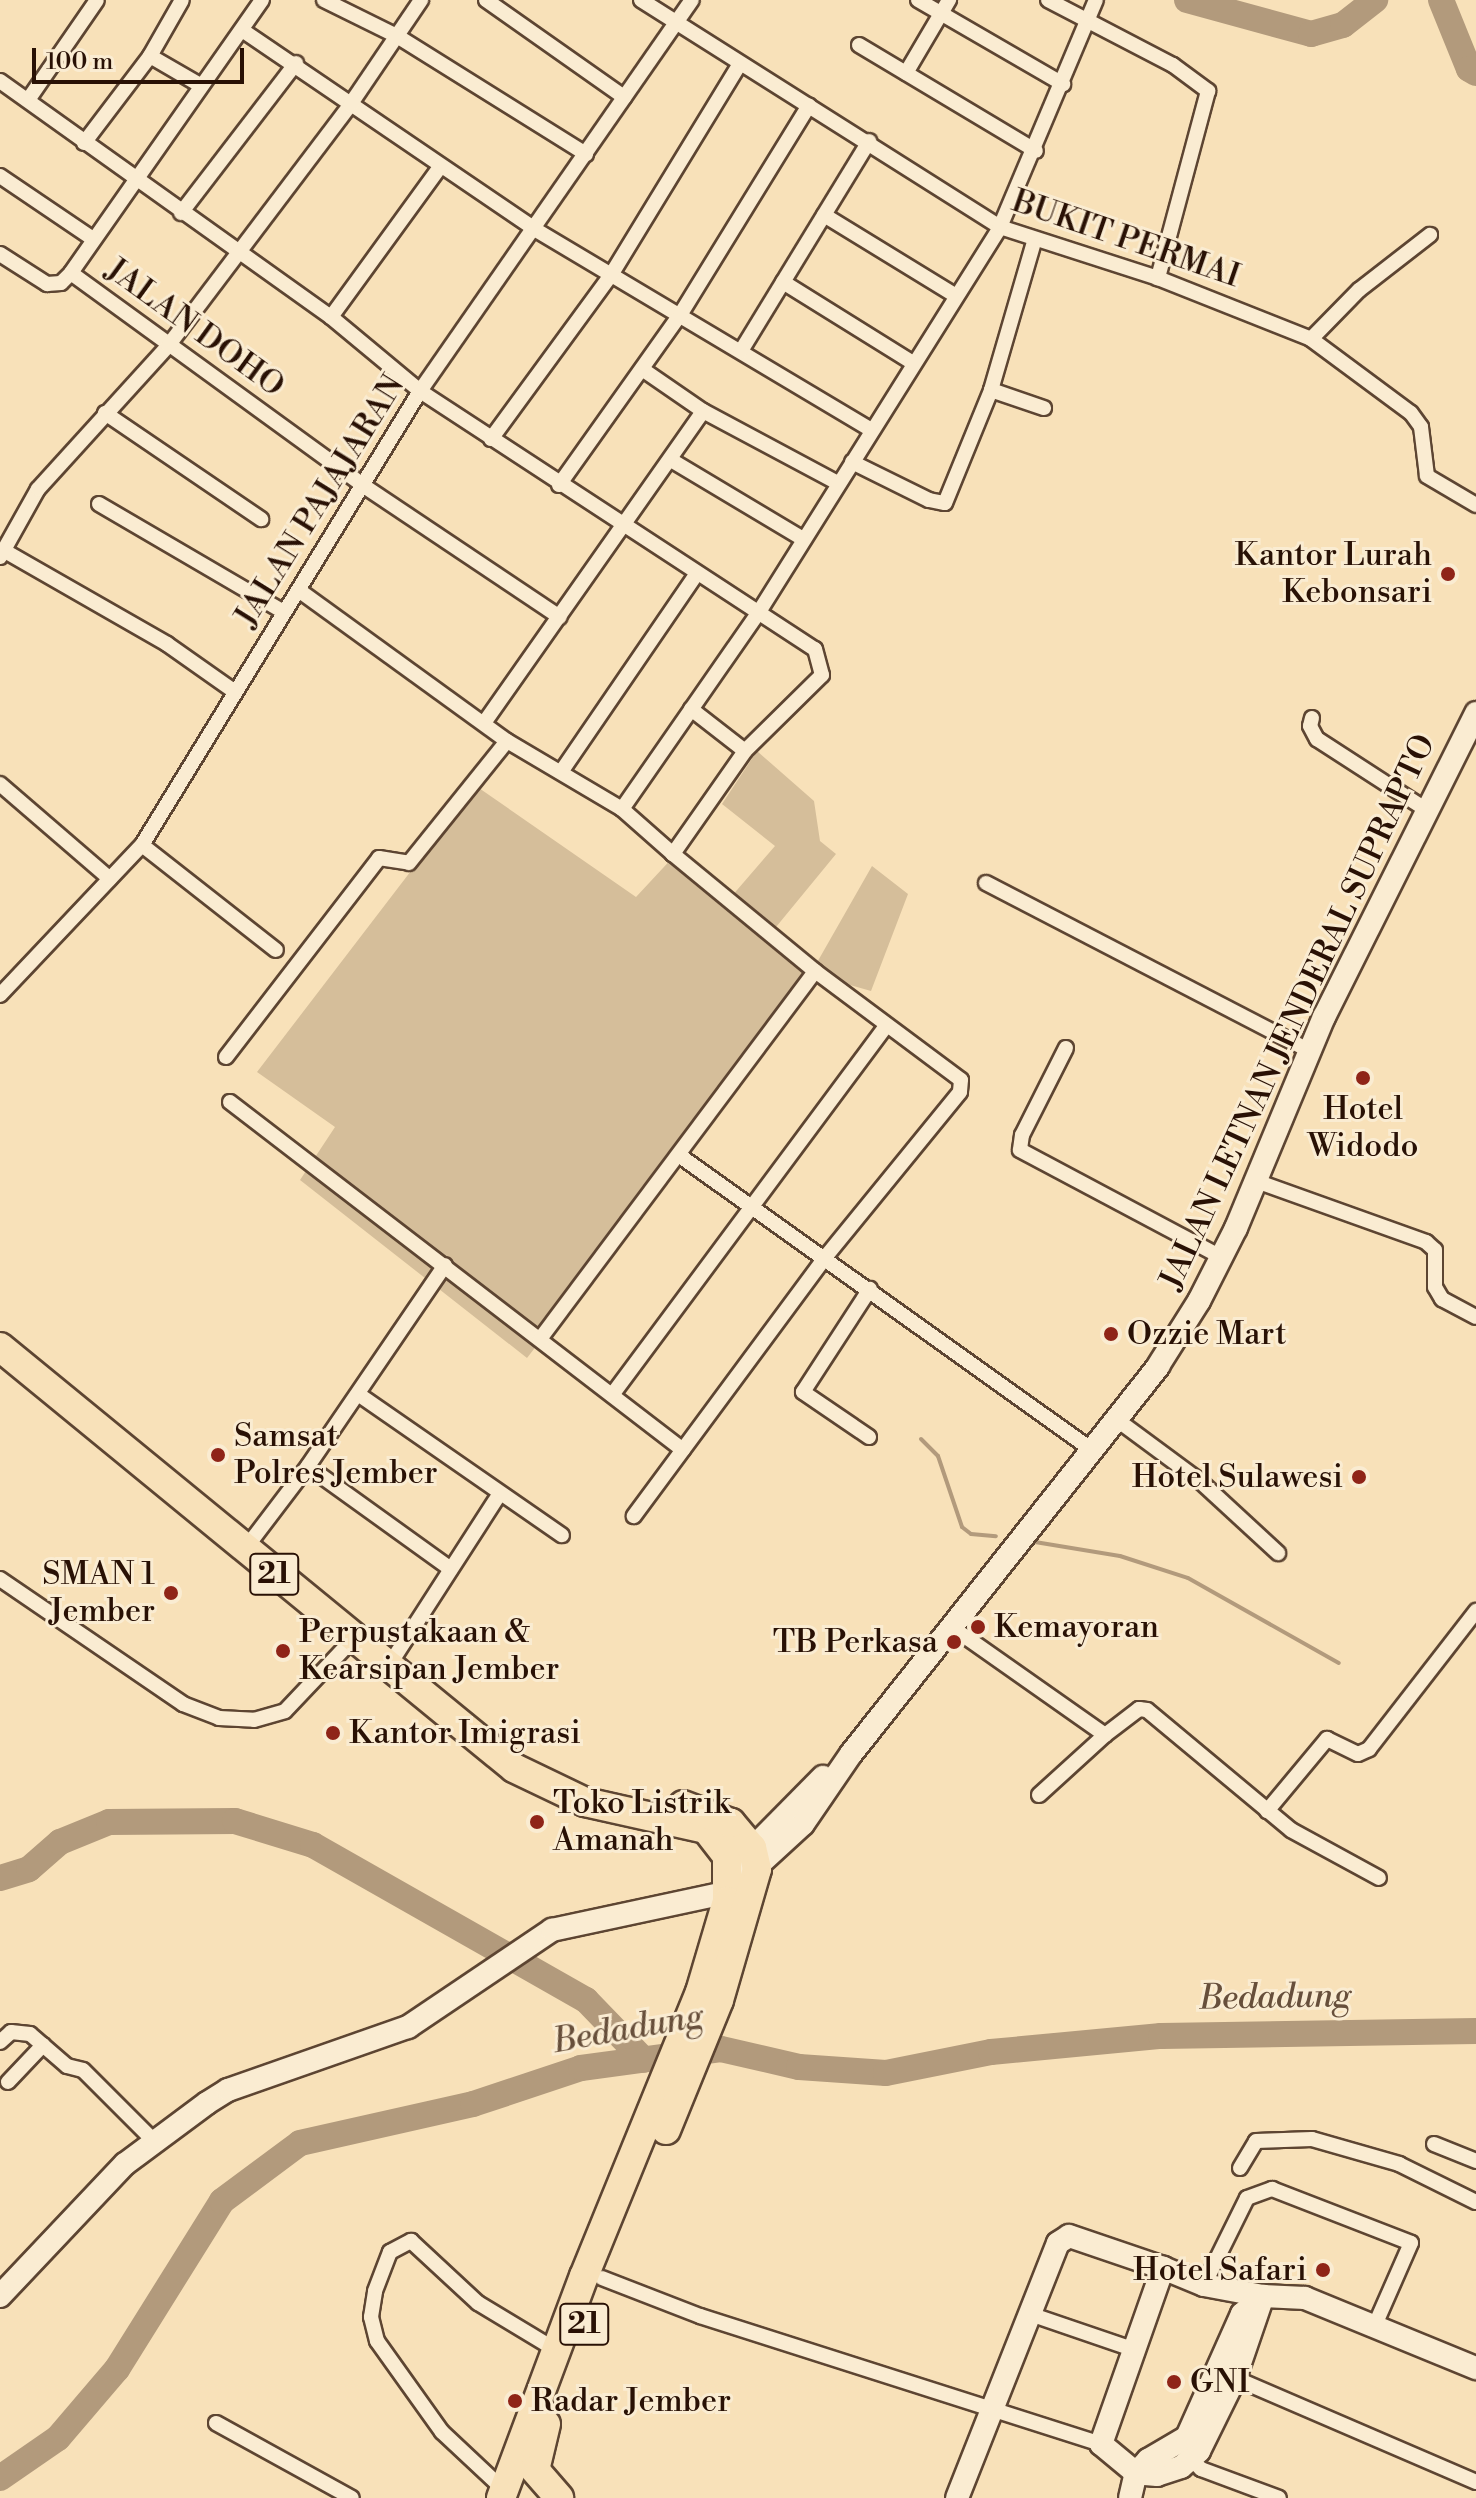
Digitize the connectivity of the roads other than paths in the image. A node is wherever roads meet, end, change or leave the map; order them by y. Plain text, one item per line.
1 (97, 0) edge
2 (182, 0) edge
3 (262, 0) edge
4 (324, 0) edge
5 (421, 0) edge
6 (486, 0) edge
7 (641, 0) edge
8 (692, 0) edge
9 (918, 0) edge
10 (1048, 0) edge
11 (1096, 0) edge
12 (945, 7) edge
13 (1088, 23) junction
14 (676, 25) junction
15 (242, 30) junction
16 (397, 36) junction
17 (859, 45) dead end
18 (150, 56) junction
19 (296, 63) junction
20 (740, 64) junction
21 (906, 73) junction
22 (0, 81) edge
23 (1063, 84) junction
24 (200, 85) junction
25 (624, 97) junction
26 (28, 100) junction
27 (350, 105) junction
28 (809, 105) junction
29 (869, 141) junction
30 (84, 143) junction
31 (1036, 151) junction
32 (586, 154) junction
33 (440, 167) junction
34 (0, 176) edge
35 (134, 180) junction
36 (181, 213) junction
37 (824, 215) junction
38 (1000, 227) junction
39 (536, 230) junction
40 (1430, 235) dead end
41 (93, 239) junction
42 (1035, 239) junction
43 (0, 254) edge
44 (239, 254) junction
45 (71, 273) junction
46 (611, 275) junction
47 (1158, 278) junction
48 (783, 282) junction
49 (956, 296) junction
50 (680, 315) junction
51 (331, 317) junction
52 (1311, 339) junction
53 (168, 346) junction
54 (741, 351) junction
55 (913, 363) junction
56 (642, 369) junction
57 (991, 390) junction
58 (420, 391) junction
59 (1044, 408) dead end
60 (703, 411) junction
61 (105, 413) junction
62 (872, 430) junction
63 (491, 439) junction
64 (671, 460) junction
65 (852, 462) junction
66 (838, 483) junction
67 (361, 484) junction
68 (559, 485) junction
69 (99, 504) dead end
70 (1476, 505) edge
71 (261, 519) dead end
72 (624, 529) junction
73 (803, 539) junction
74 (2, 554) edge
75 (696, 575) junction
76 (300, 591) junction
77 (284, 612) junction
78 (757, 615) junction
79 (560, 617) junction
80 (235, 692) junction
81 (691, 709) junction
82 (1476, 713) edge
83 (1312, 718) dead end
84 (484, 723) junction
85 (507, 741) junction
86 (745, 751) junction
87 (561, 772) junction
88 (0, 784) edge
89 (622, 809) junction
90 (1425, 809) junction
91 (142, 845) junction
92 (673, 854) junction
93 (110, 879) junction
94 (986, 883) dead end
95 (276, 950) dead end
96 (815, 971) junction
97 (2, 987) edge
98 (886, 1026) junction
99 (1066, 1048) dead end
100 (1310, 1051) junction
101 (226, 1057) dead end
102 (230, 1102) dead end
103 (680, 1156) junction
104 (1256, 1181) junction
105 (753, 1209) junction
106 (1221, 1257) junction
107 (824, 1259) junction
108 (445, 1265) junction
109 (870, 1289) junction
110 (1476, 1317) edge
111 (540, 1339) junction
112 (0, 1347) edge
113 (358, 1394) junction
114 (612, 1395) junction
115 (1116, 1419) junction
116 (869, 1437) dead end
117 (683, 1450) junction
118 (1092, 1450) junction
119 (320, 1475) dead end
120 (499, 1495) junction
121 (634, 1516) dead end
122 (562, 1535) dead end
123 (245, 1549) junction
124 (1278, 1553) dead end
125 (451, 1569) junction
126 (0, 1579) edge
127 (1476, 1611) edge
128 (953, 1628) junction
129 (353, 1639) junction
130 (388, 1667) junction
131 (1105, 1735) junction
132 (556, 1790) junction
133 (1039, 1795) dead end
134 (1267, 1811) junction
135 (734, 1875) junction
136 (1379, 1878) dead end
137 (6, 2037) edge
138 (43, 2045) junction
139 (8, 2082) dead end
140 (153, 2140) junction
141 (650, 2144) junction
142 (1434, 2144) dead end
143 (1476, 2161) edge
144 (1240, 2168) dead end
145 (1476, 2202) edge
146 (1163, 2268) junction
147 (602, 2278) junction
148 (1204, 2285) junction
149 (0, 2296) edge
150 (1263, 2296) junction
151 (1027, 2313) junction
152 (1375, 2325) junction
153 (1132, 2349) junction
154 (556, 2350) junction
155 (1476, 2368) edge
156 (1227, 2374) junction
157 (990, 2409) junction
158 (216, 2423) dead end
159 (1101, 2444) junction
160 (1175, 2444) junction
161 (1193, 2461) junction
162 (1136, 2473) junction
163 (1476, 2482) edge
164 (502, 2494) edge
165 (352, 2498) edge
166 (559, 2498) edge
167 (957, 2498) edge
168 (1130, 2498) edge
169 (1279, 2498) edge

1 - 26 street
2 - 18 street
3 - 15 street, JALAN DOHO
4 - 16 street
5 - 16 street
6 - 25 street
7 - 14 street, BUKIT PERMAI
8 - 14 street, JALAN PAJAJARAN
9 - 12 street
10 - 13 street
11 - 13 street
12 - 21 street
12 - 23 street
13 - 23 street
13 - 47 street
14 - 20 street, BUKIT PERMAI
14 - 25 street, JALAN PAJAJARAN
15 - 19 street
15 - 24 street, JALAN DOHO
16 - 27 street
16 - 32 street
17 - 21 street
18 - 24 street
18 - 30 street
19 - 27 street
19 - 36 street
20 - 28 street, BUKIT PERMAI
20 - 46 street
21 - 31 street
22 - 26 street
23 - 31 street
24 - 35 street, JALAN DOHO
25 - 32 street, JALAN PAJAJARAN
26 - 30 street
27 - 33 street
27 - 44 street
28 - 29 street, BUKIT PERMAI
28 - 50 street
29 - 37 street
29 - 38 street, BUKIT PERMAI
30 - 35 street
31 - 38 street
32 - 39 street, JALAN PAJAJARAN
33 - 39 street
33 - 51 street
34 - 41 street
35 - 36 street
35 - 41 street, JALAN DOHO
36 - 44 street
37 - 48 street
37 - 49 street
38 - 42 street, BUKIT PERMAI
38 - 49 street
39 - 46 street
39 - 58 street, JALAN PAJAJARAN
40 - 52 street
41 - 45 street, JALAN DOHO
42 - 47 street, BUKIT PERMAI
42 - 57 street
43 - 45 street
44 - 51 street
44 - 53 street
45 - 53 street, JALAN DOHO
46 - 50 street
46 - 63 street
47 - 52 street, BUKIT PERMAI
48 - 54 street
48 - 55 street
49 - 55 street
50 - 54 street
50 - 56 street
51 - 58 street
52 - 70 street, BUKIT PERMAI
53 - 61 street
53 - 67 street, JALAN DOHO
54 - 62 street
55 - 62 street
56 - 60 street
56 - 68 street
57 - 59 street
57 - 65 street
58 - 63 street
58 - 67 street, JALAN PAJAJARAN
60 - 64 street
60 - 66 street
61 - 71 street
61 - 74 street
62 - 65 street
63 - 68 street
64 - 72 street
64 - 73 street
65 - 66 street
66 - 73 street
67 - 76 street, JALAN PAJAJARAN
67 - 79 street, JALAN DOHO
68 - 72 street
69 - 77 street
72 - 75 street
72 - 79 street
73 - 78 street
74 - 80 street
75 - 78 street
75 - 87 street
76 - 77 street, JALAN PAJAJARAN
76 - 84 street
77 - 80 street, JALAN PAJAJARAN
78 - 81 street
78 - 86 street
79 - 84 street
80 - 91 street, JALAN PAJAJARAN
81 - 86 street
81 - 89 street
82 - 90 main road, JALAN LETNAN JENDERAL SUPRAPTO
83 - 90 street
84 - 85 street
85 - 87 street
85 - 101 street
86 - 92 street
87 - 89 street
88 - 93 street
89 - 92 street
90 - 100 main road, JALAN LETNAN JENDERAL SUPRAPTO
91 - 93 street, JALAN PAJAJARAN
91 - 95 street
92 - 96 street
93 - 97 street, JALAN PAJAJARAN
94 - 100 street
96 - 98 street
96 - 103 street
98 - 105 street
98 - 107 street
99 - 106 street
100 - 104 main road, JALAN LETNAN JENDERAL SUPRAPTO
102 - 108 street
103 - 105 street
103 - 111 street
104 - 106 main road, JALAN LETNAN JENDERAL SUPRAPTO
104 - 110 street
105 - 107 street
105 - 114 street
106 - 115 main road, JALAN LETNAN JENDERAL SUPRAPTO
107 - 109 street
107 - 117 street
108 - 111 street
108 - 113 street
109 - 116 street
109 - 118 street
111 - 114 street
112 - 123 highway, 21
113 - 120 street
113 - 123 street
114 - 117 street
115 - 118 main road, JALAN LETNAN JENDERAL SUPRAPTO
115 - 124 street
117 - 121 street
118 - 128 main road, JALAN LETNAN JENDERAL SUPRAPTO
119 - 125 street
120 - 122 street
120 - 125 street
123 - 129 highway, 21
125 - 130 street
126 - 129 street
127 - 134 street
128 - 131 street
128 - 135 main road, JALAN LETNAN JENDERAL SUPRAPTO
129 - 130 highway, 21
130 - 132 highway, 21
131 - 133 street
131 - 134 street
132 - 135 highway, 21
132 - 135 highway, 21
134 - 136 street
135 - 140 main road
135 - 141 highway, 21
137 - 138 street
138 - 139 street
138 - 140 street
140 - 149 main road
141 - 147 highway, 21
141 - 154 highway, 21
142 - 143 street
144 - 145 street
146 - 148 main road
146 - 151 main road
146 - 153 main road
147 - 157 street
147 - 166 highway, 21
148 - 150 main road
148 - 152 street
150 - 152 main road
150 - 156 main road
151 - 153 street
151 - 157 main road
152 - 155 main road
153 - 159 main road
154 - 164 highway, 21
154 - 164 street
156 - 160 main road
156 - 161 main road
156 - 163 street
157 - 159 street
157 - 167 main road
158 - 165 street
159 - 162 main road
160 - 161 street
160 - 162 main road
161 - 162 main road
161 - 169 street
162 - 168 main road

